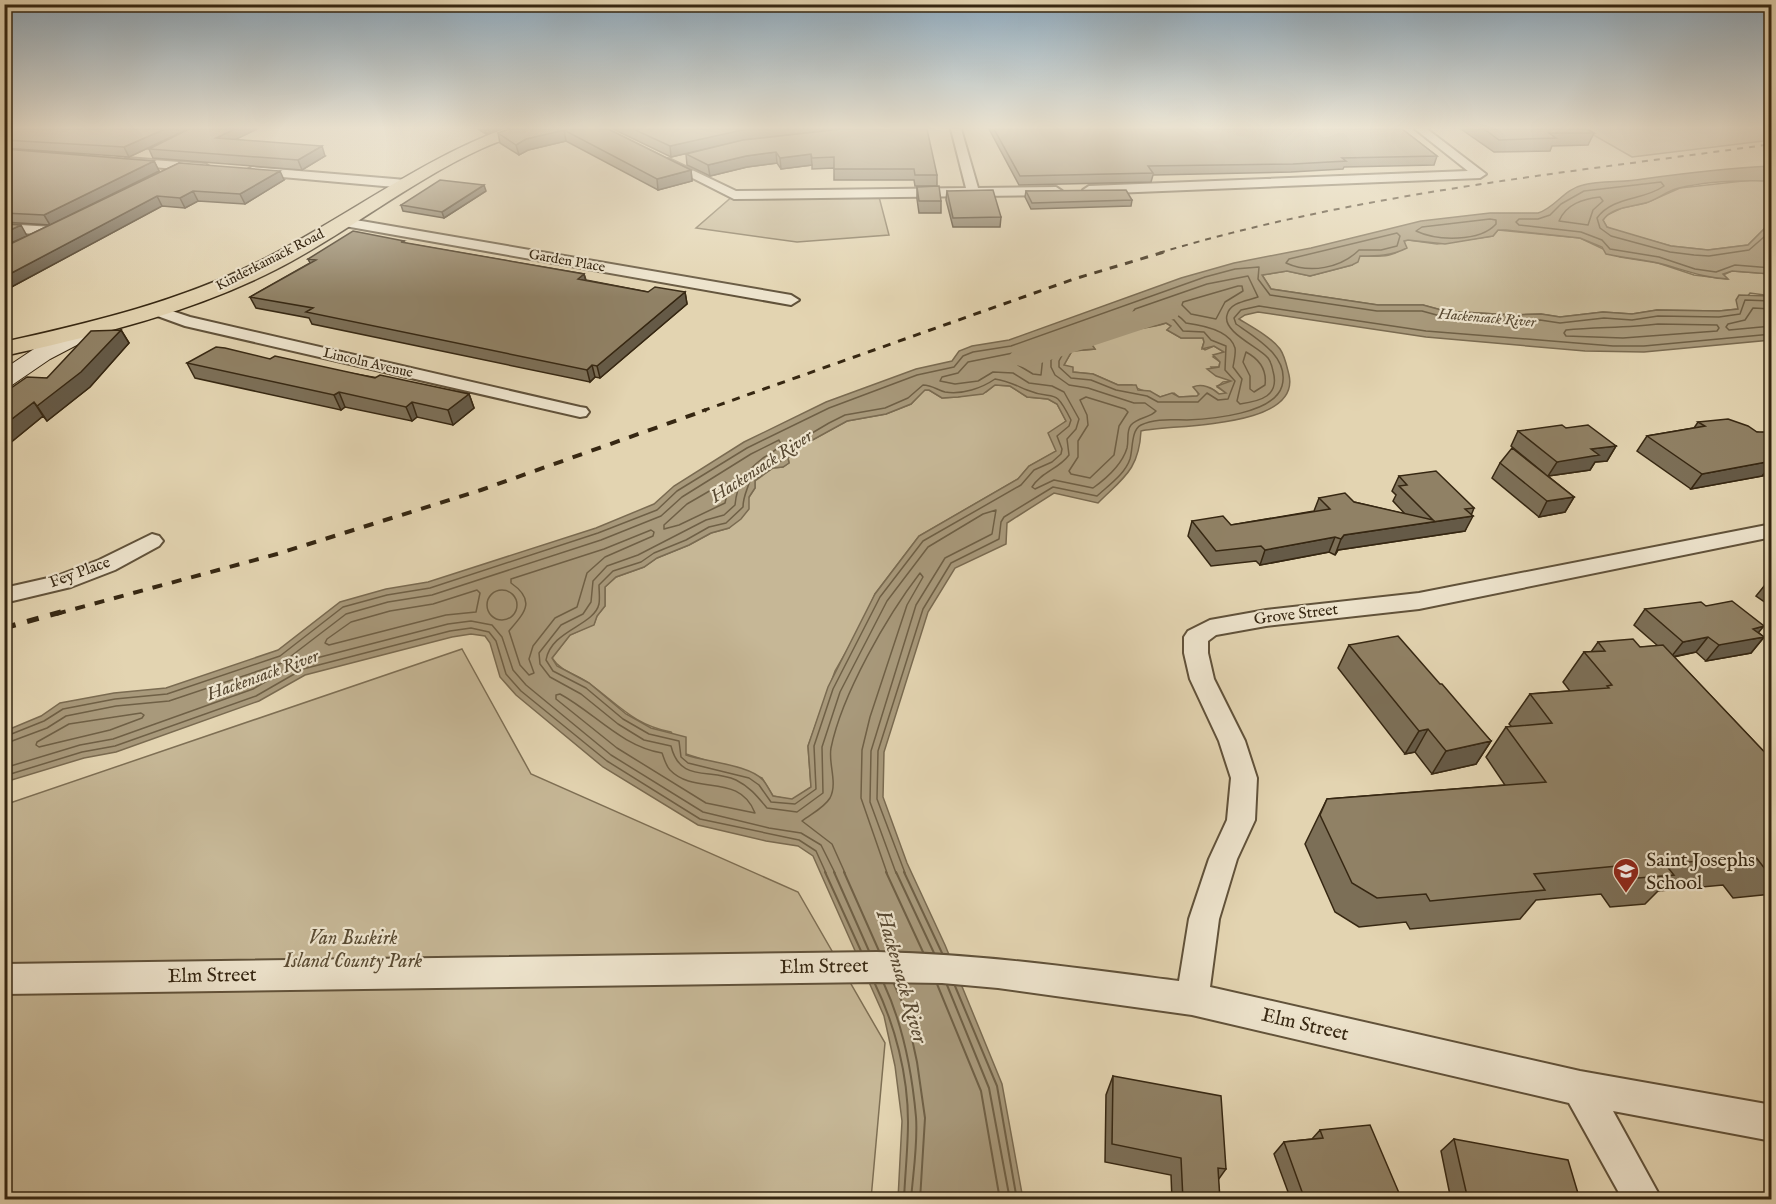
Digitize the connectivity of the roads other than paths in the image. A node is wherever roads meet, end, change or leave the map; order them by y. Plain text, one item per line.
1 (404, 185) edge
2 (714, 185) edge
3 (971, 185) edge
4 (1212, 185) edge
5 (973, 193) junction
6 (344, 222) junction
7 (4, 228) edge
8 (33, 241) edge
9 (791, 300) dead end
10 (157, 311) junction
11 (86, 332) junction
12 (4, 349) edge
13 (4, 380) edge
14 (580, 412) dead end
15 (1772, 530) edge
16 (152, 541) dead end
17 (4, 596) edge
18 (4, 979) edge
19 (1192, 999) junction
20 (1580, 1088) junction
21 (1772, 1123) edge
22 (1644, 1200) edge

1 - 6 main road, Kinderkamack Road
2 - 5 street
3 - 5 street
4 - 5 street
6 - 9 street, Garden Place
6 - 10 main road, Kinderkamack Road
7 - 8 street
10 - 11 main road, Kinderkamack Road
10 - 14 street, Lincoln Avenue
11 - 12 main road, Kinderkamack Road
11 - 13 main road
15 - 19 street, Grove Street
16 - 17 street, Fey Place
18 - 19 street, Elm Street
19 - 20 street, Elm Street
20 - 21 street, Elm Street
20 - 22 street

